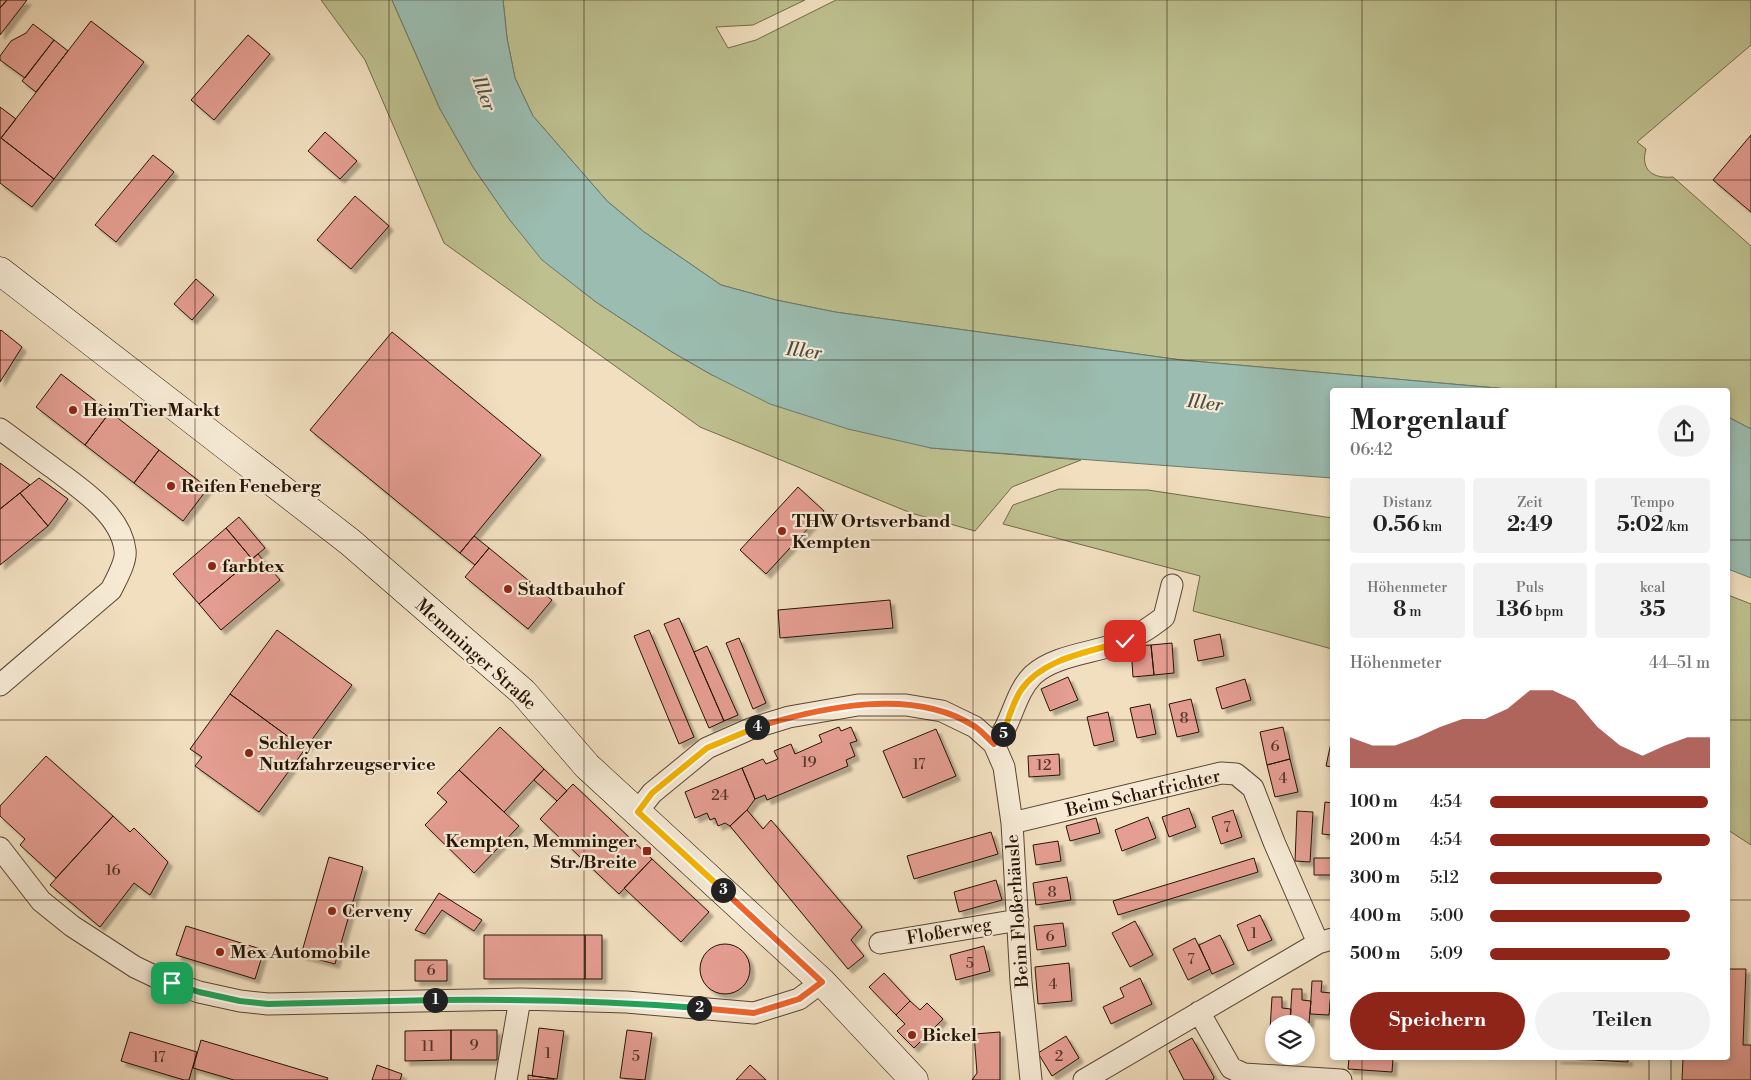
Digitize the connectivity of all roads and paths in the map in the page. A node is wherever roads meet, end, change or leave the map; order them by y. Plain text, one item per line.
1 (0, 271) edge
2 (0, 429) edge
3 (1172, 585) dead end
4 (0, 685) edge
5 (994, 744) junction
6 (638, 812) junction
7 (1012, 823) junction
8 (0, 848) edge
9 (1018, 920) junction
10 (1325, 941) edge
11 (880, 943) dead end
12 (822, 982) junction
13 (520, 999) junction
14 (1200, 1012) junction
15 (1660, 1060) edge
16 (506, 1080) edge
17 (914, 1080) edge
18 (1031, 1080) edge
19 (1084, 1080) edge
20 (1341, 1080) edge
21 (1660, 1080) edge

1 - 6 main road, Memminger Straße
2 - 4 street
3 - 5 street
5 - 6 street, Beim Floßerhäusle
5 - 7 street, Beim Floßerhäusle
6 - 12 main road, Memminger Straße
7 - 9 street, Beim Floßerhäusle
7 - 10 street, Beim Scharfrichter
8 - 13 street
9 - 11 street, Floßerweg
9 - 18 street, Beim Floßerhäusle
10 - 14 street
12 - 13 street
12 - 17 main road, Memminger Straße
13 - 16 street
14 - 19 street
14 - 20 street
15 - 21 street

